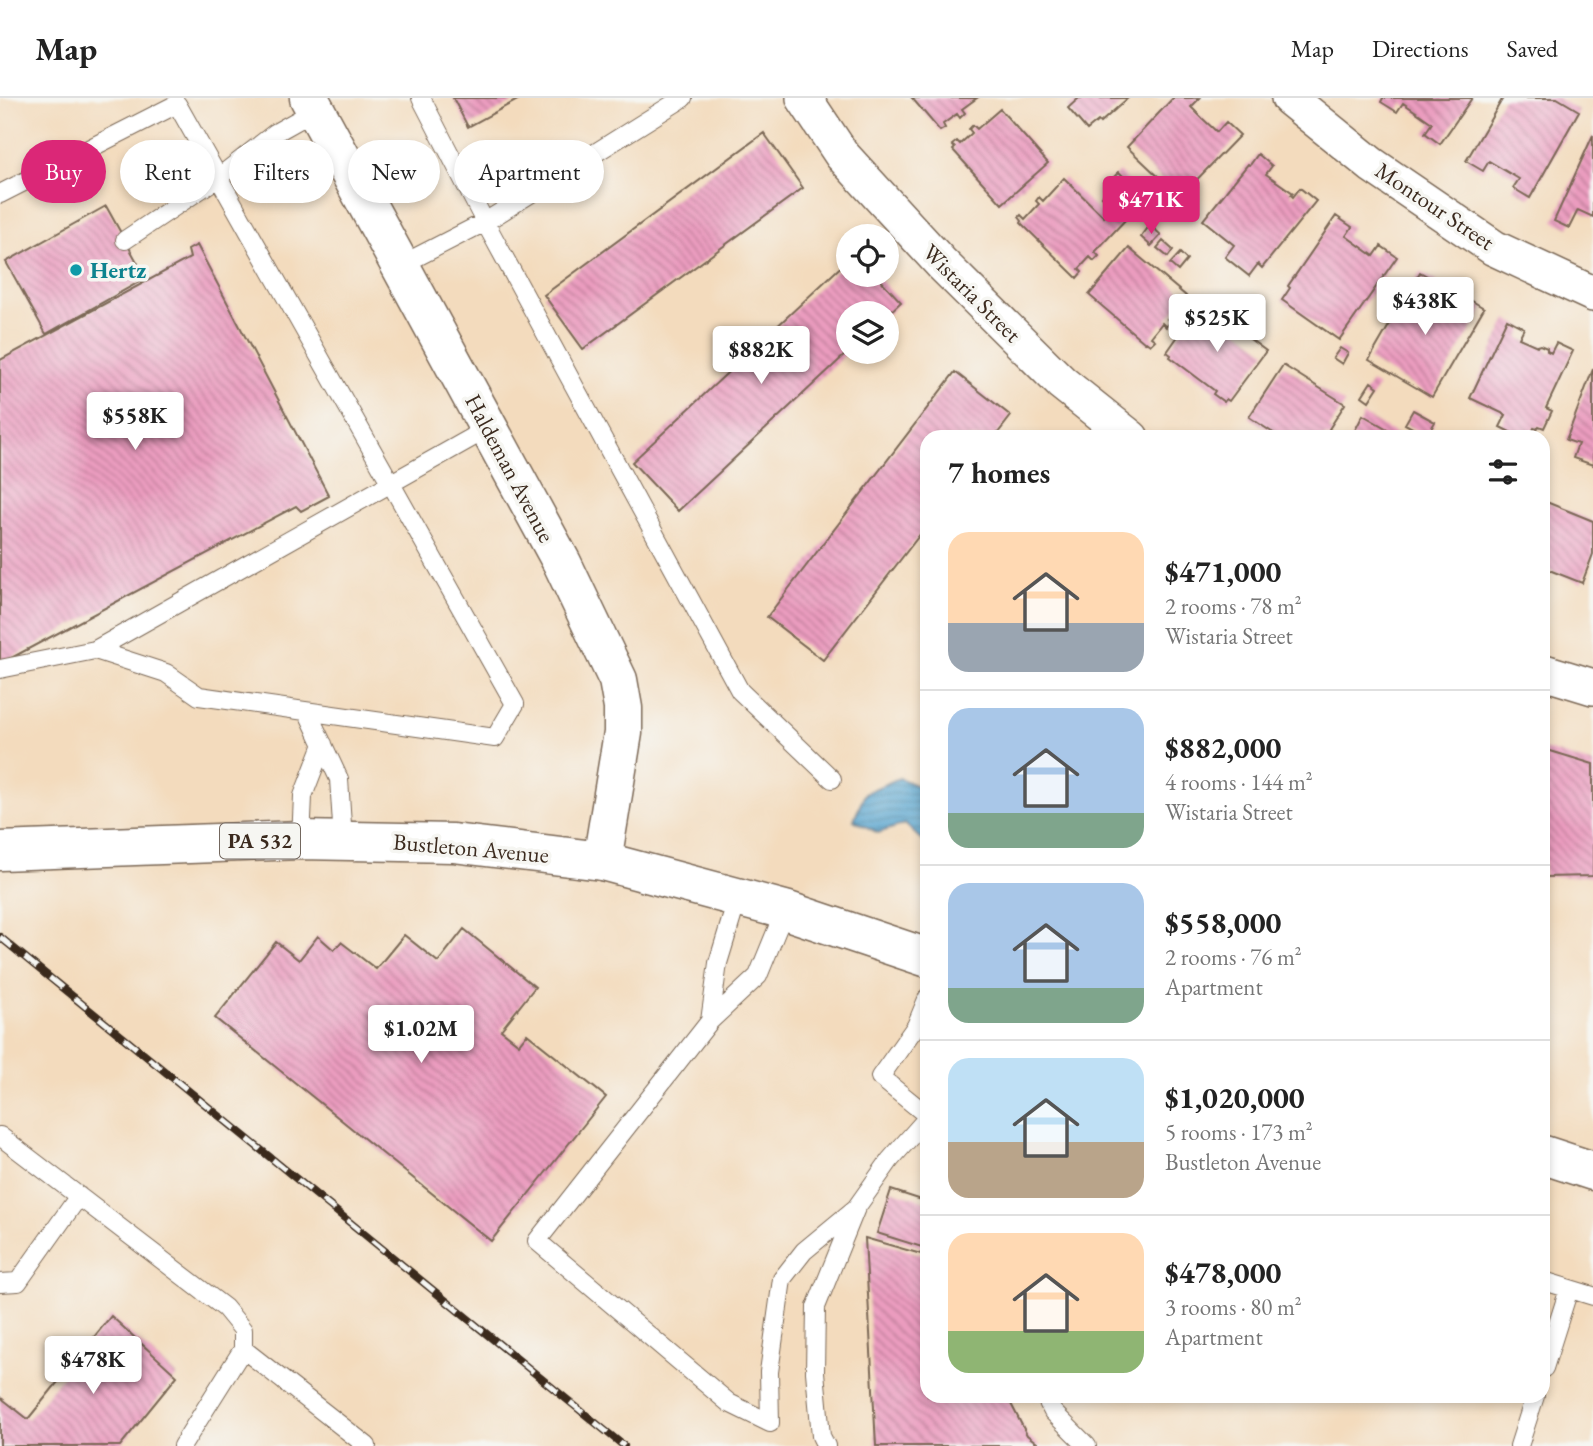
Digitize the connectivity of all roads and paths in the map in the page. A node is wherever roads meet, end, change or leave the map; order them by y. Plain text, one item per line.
1 (421, 98) edge
2 (683, 98) edge
3 (804, 98) edge
4 (1289, 98) edge
5 (313, 104) edge
6 (219, 177) junction
7 (0, 194) edge
8 (485, 222) junction
9 (125, 240) dead end
10 (401, 265) junction
11 (1593, 294) edge
12 (489, 428) junction
13 (1121, 430) edge
14 (391, 483) junction
15 (95, 650) junction
16 (0, 669) edge
17 (1550, 674) edge
18 (1593, 687) edge
19 (308, 713) junction
20 (323, 744) junction
21 (832, 779) dead end
22 (301, 840) junction
23 (343, 840) junction
24 (0, 851) edge
25 (602, 861) junction
26 (738, 897) junction
27 (785, 910) junction
28 (920, 955) edge
29 (920, 1016) edge
30 (710, 1021) junction
31 (920, 1110) edge
32 (920, 1125) edge
33 (0, 1136) edge
34 (1550, 1157) edge
35 (1593, 1171) edge
36 (79, 1196) junction
37 (856, 1208) junction
38 (0, 1283) edge
39 (1550, 1283) edge
40 (1569, 1289) junction
41 (1593, 1296) edge
42 (243, 1349) junction
43 (1550, 1349) edge
44 (1048, 1403) edge
45 (1533, 1403) edge
46 (182, 1446) edge
47 (367, 1446) edge
48 (826, 1446) edge
49 (1087, 1446) edge
50 (1519, 1446) edge

1 - 8 lane
2 - 8 lane
3 - 13 street, Wistaria Street
4 - 11 street, Montour Street
5 - 6 lane
5 - 10 main road, Haldeman Avenue
6 - 7 lane
6 - 9 lane
6 - 14 lane
8 - 10 lane
8 - 21 lane
10 - 12 main road, Haldeman Avenue
12 - 14 lane
12 - 25 main road, Haldeman Avenue
14 - 15 lane
14 - 19 lane
15 - 16 lane
15 - 19 lane
17 - 18 street
19 - 20 lane
20 - 22 lane
20 - 23 lane
22 - 23 main road, Bustleton Avenue / PA 532
22 - 24 main road, Bustleton Avenue / PA 532
23 - 25 main road, Bustleton Avenue / PA 532
25 - 26 main road, Bustleton Avenue / PA 532
26 - 27 main road, Bustleton Avenue / PA 532
26 - 30 lane
27 - 28 main road, Bustleton Avenue / PA 532
27 - 30 lane
29 - 31 lane
30 - 37 lane
32 - 37 lane
33 - 36 lane
34 - 35 main road
36 - 38 lane
36 - 42 lane
37 - 48 lane
39 - 40 lane
40 - 41 lane
40 - 43 lane
42 - 46 lane
42 - 47 lane
44 - 49 lane
45 - 50 lane

